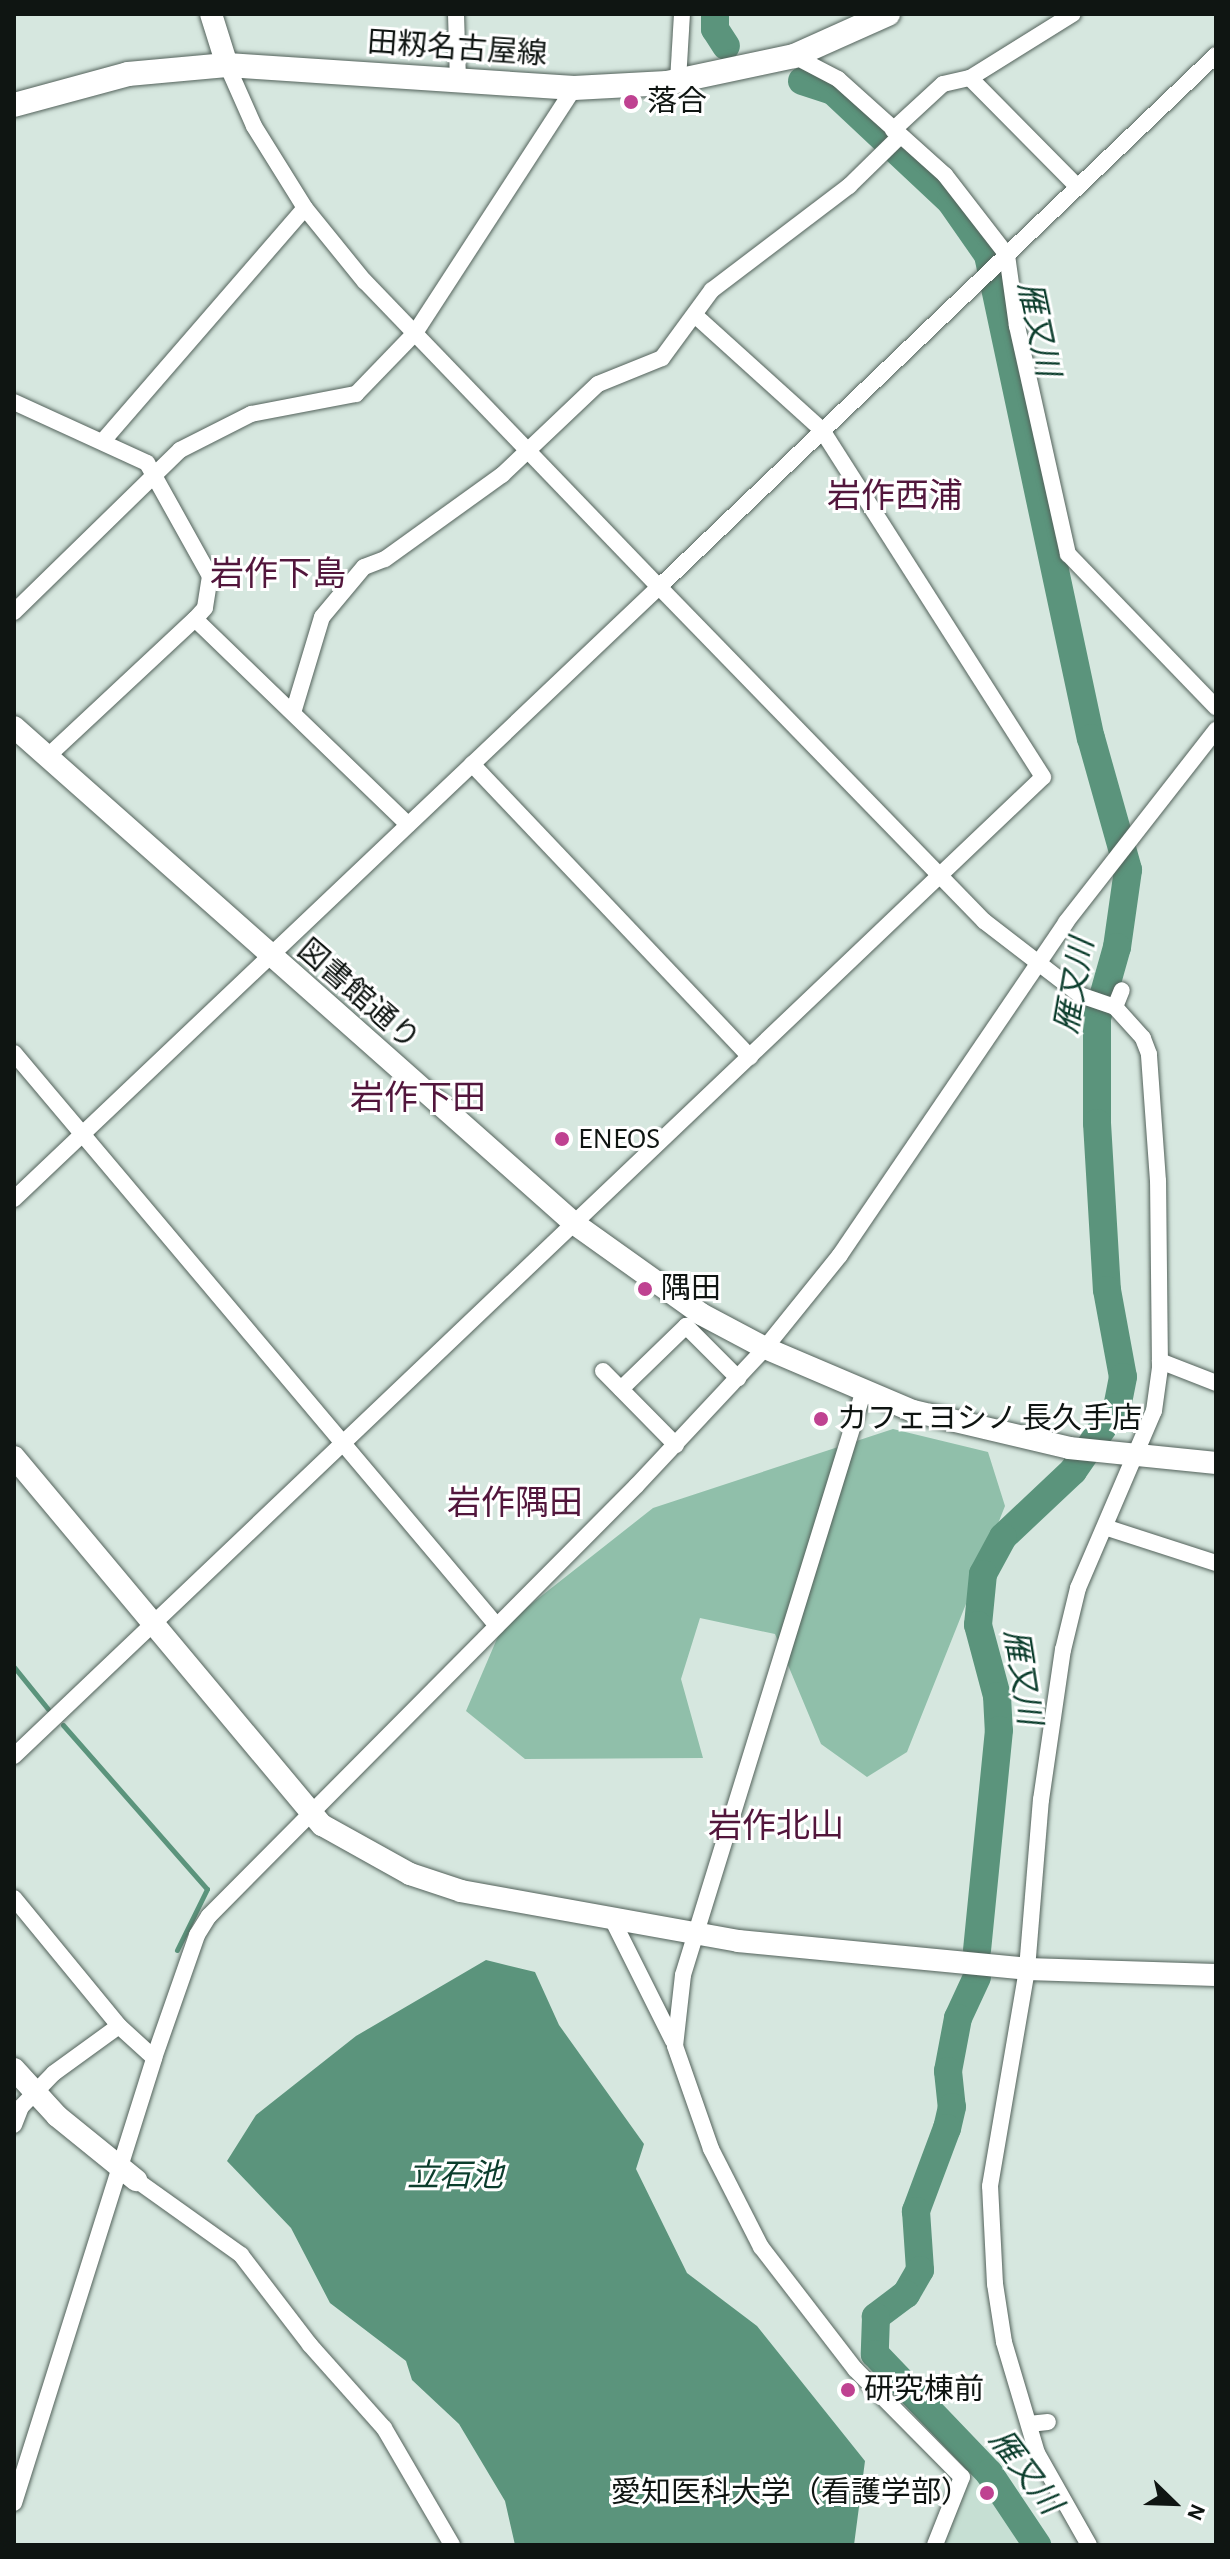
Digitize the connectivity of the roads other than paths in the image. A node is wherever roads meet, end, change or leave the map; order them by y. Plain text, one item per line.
1 (211, 14) edge
2 (456, 14) edge
3 (682, 14) edge
4 (1073, 14) edge
5 (877, 16) edge
6 (1216, 55) edge
7 (794, 56) junction
8 (227, 65) junction
9 (970, 78) junction
10 (458, 81) junction
11 (678, 81) junction
12 (574, 88) junction
13 (14, 105) edge
14 (897, 135) junction
15 (1077, 186) junction
16 (305, 208) junction
17 (1006, 255) junction
18 (696, 316) junction
19 (415, 333) junction
20 (14, 402) edge
21 (822, 430) junction
22 (103, 441) junction
23 (527, 452) junction
24 (155, 473) junction
25 (659, 587) junction
26 (14, 612) edge
27 (195, 619) junction
28 (1216, 707) edge
29 (293, 713) junction
30 (14, 727) edge
31 (1216, 730) edge
32 (48, 756) junction
33 (472, 764) junction
34 (408, 825) junction
35 (939, 877) junction
36 (268, 956) junction
37 (1036, 964) junction
38 (1122, 990) dead end
39 (1113, 1006) junction
40 (14, 1053) edge
41 (750, 1057) junction
42 (82, 1135) junction
43 (14, 1199) edge
44 (575, 1224) junction
45 (765, 1348) junction
46 (1160, 1361) junction
47 (603, 1371) dead end
48 (738, 1378) junction
49 (1216, 1383) edge
50 (621, 1389) junction
51 (863, 1393) junction
52 (340, 1444) junction
53 (676, 1445) junction
54 (14, 1457) edge
55 (1135, 1459) junction
56 (1216, 1463) edge
57 (1108, 1528) junction
58 (1216, 1563) edge
59 (152, 1623) junction
60 (497, 1626) junction
61 (14, 1756) edge
62 (311, 1813) junction
63 (14, 1898) edge
64 (612, 1919) junction
65 (695, 1934) junction
66 (1027, 1969) junction
67 (1216, 1975) edge
68 (119, 2026) junction
69 (675, 2046) junction
70 (154, 2058) junction
71 (14, 2069) edge
72 (36, 2095) junction
73 (14, 2125) edge
74 (128, 2174) junction
75 (1048, 2422) dead end
76 (1029, 2424) junction
77 (14, 2503) edge
78 (452, 2545) edge
79 (935, 2545) edge
80 (1089, 2545) edge

1 - 8 street
2 - 10 street
3 - 11 street
4 - 9 street
5 - 7 main road, 田籾名古屋線
6 - 15 street
7 - 11 main road, 田籾名古屋線
7 - 14 street
8 - 10 main road, 田籾名古屋線
8 - 13 main road, 田籾名古屋線
8 - 16 street
9 - 14 street
9 - 15 street
10 - 12 main road, 田籾名古屋線
11 - 12 main road, 田籾名古屋線
12 - 19 street
14 - 17 street
14 - 18 street
15 - 17 street
16 - 19 street
16 - 22 street
17 - 21 street
17 - 28 street
18 - 21 street
18 - 23 street
19 - 23 street
19 - 24 street
20 - 22 street
21 - 25 street
21 - 35 street
22 - 24 street
23 - 25 street
23 - 29 street
24 - 26 street
24 - 27 street
25 - 33 street
25 - 35 street
27 - 29 street
27 - 32 street
29 - 34 street
30 - 32 street, 図書館通り
31 - 37 street
32 - 36 street, 図書館通り
33 - 34 street
33 - 41 street
34 - 36 street
35 - 37 street
35 - 41 street
36 - 42 street
36 - 44 street, 図書館通り
37 - 39 street
37 - 45 street
38 - 39 street
39 - 46 street
40 - 42 street
41 - 44 street
42 - 43 street
42 - 52 street
44 - 45 street, 図書館通り
44 - 52 street
45 - 48 street
45 - 51 street, 図書館通り
46 - 49 street
46 - 55 street
47 - 50 street
48 - 50 street
48 - 53 street
50 - 53 street
51 - 55 street, 図書館通り
51 - 65 street
52 - 59 street
52 - 60 street
53 - 60 street
54 - 59 street
55 - 56 street, 図書館通り
55 - 57 street
57 - 58 street
57 - 66 street
59 - 61 street
59 - 62 street
60 - 62 street
62 - 64 street
62 - 70 street
63 - 68 street
64 - 65 street
64 - 69 street
65 - 66 street
65 - 69 street
66 - 67 street
66 - 76 street
68 - 70 street
68 - 72 street
69 - 79 street
70 - 74 street
71 - 72 street
72 - 73 street
72 - 74 street
74 - 77 street
74 - 78 street
75 - 76 street
76 - 80 street

